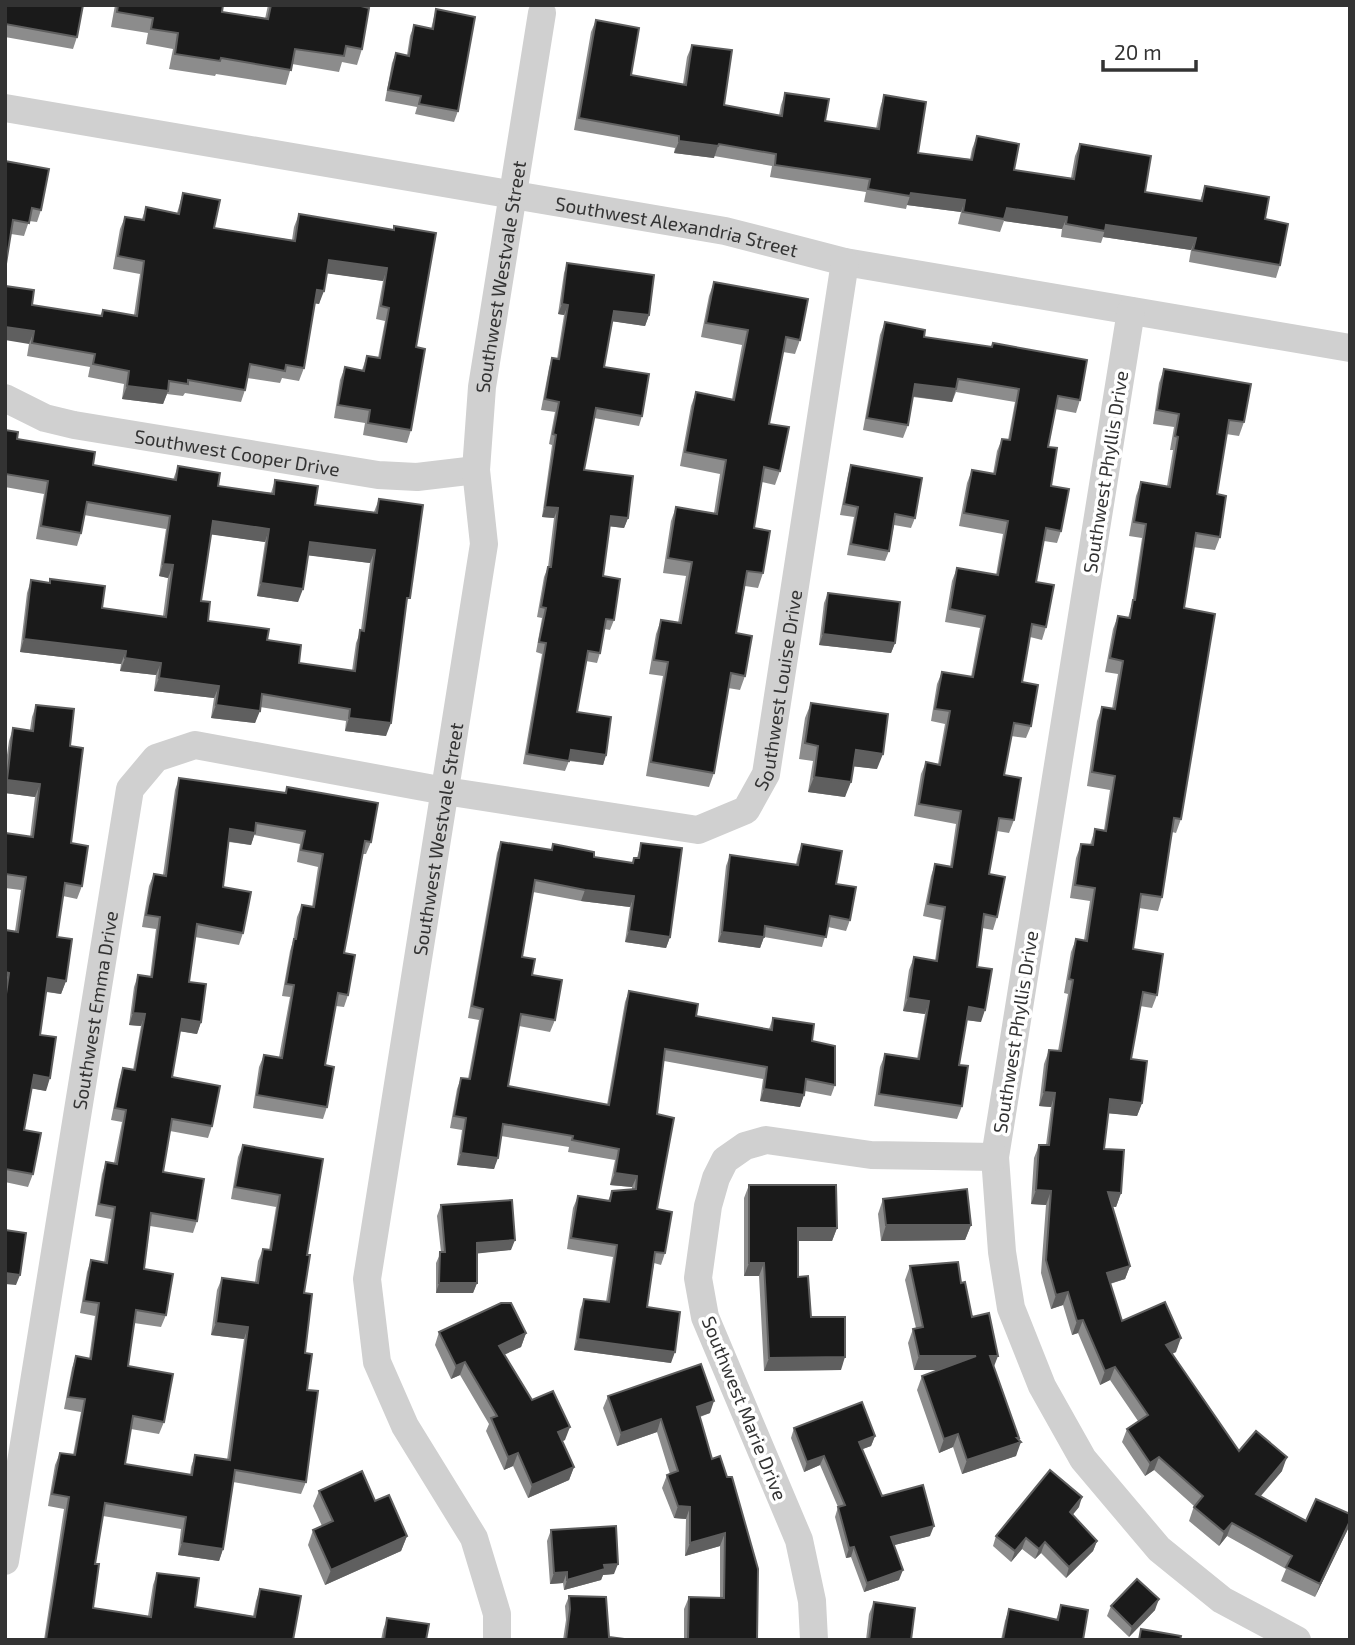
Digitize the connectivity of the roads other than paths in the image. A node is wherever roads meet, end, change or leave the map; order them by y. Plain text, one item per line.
1 (542, 13) dead end
2 (5, 108) edge
3 (514, 194) junction
4 (845, 262) junction
5 (1131, 311) junction
6 (1350, 348) edge
7 (5, 398) edge
8 (476, 470) junction
9 (445, 791) junction
10 (995, 1157) junction
11 (5, 1561) edge
12 (497, 1640) edge
13 (814, 1640) edge
14 (1297, 1640) edge

1 - 3 street, Southwest Westvale Street
2 - 3 street, Southwest Alexandria Street
3 - 4 street, Southwest Alexandria Street
3 - 8 street, Southwest Westvale Street
4 - 5 street, Southwest Alexandria Street
4 - 9 street, Southwest Louise Drive
5 - 6 street, Southwest Alexandria Street
5 - 10 street, Southwest Phyllis Drive
7 - 8 street, Southwest Cooper Drive
8 - 9 street, Southwest Westvale Street
9 - 11 street, Southwest Emma Drive
9 - 12 street, Southwest Westvale Street
10 - 13 street, Southwest Marie Drive
10 - 14 street, Southwest Phyllis Drive

